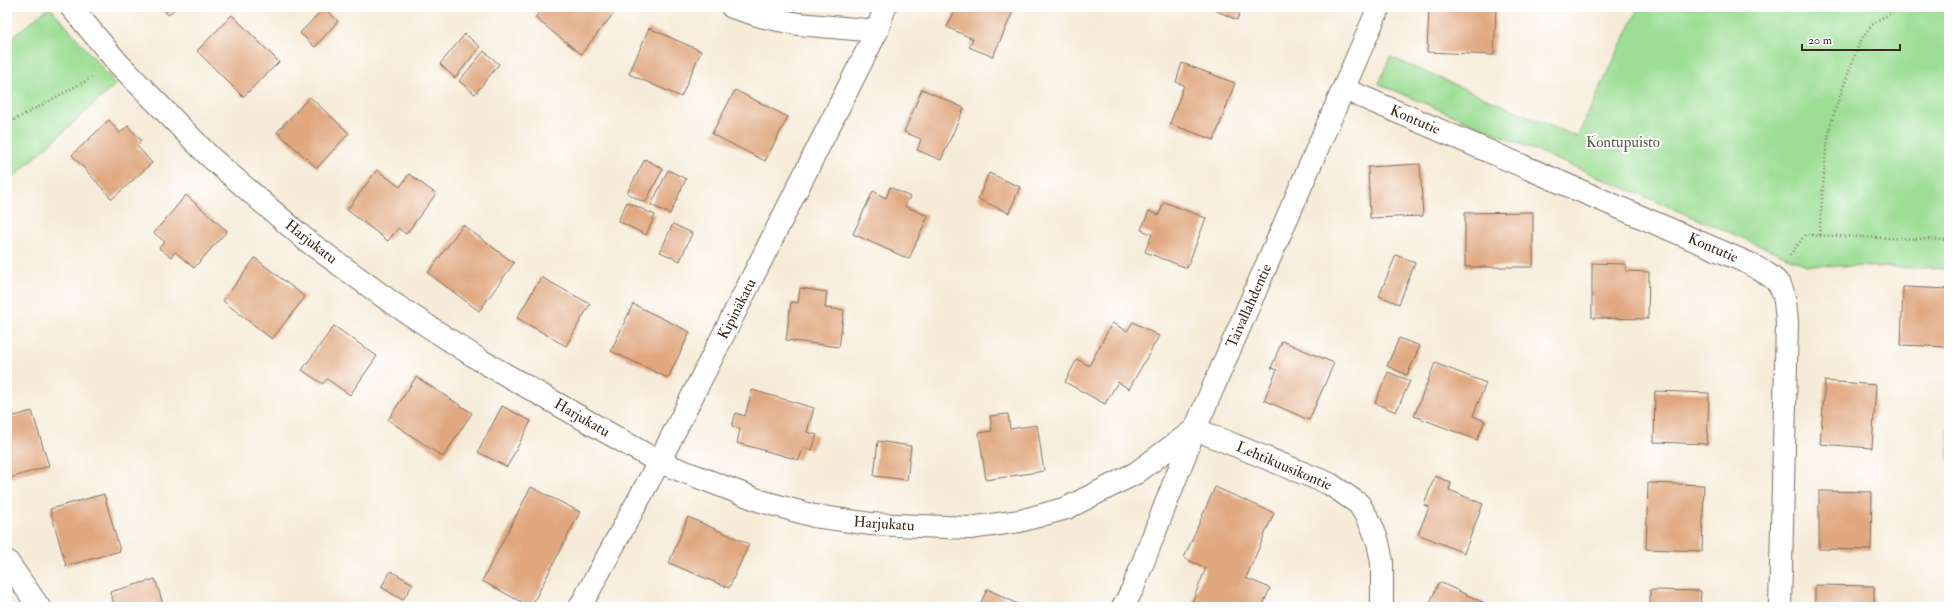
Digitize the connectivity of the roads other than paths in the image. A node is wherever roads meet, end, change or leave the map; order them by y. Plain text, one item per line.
1 (71, 7) edge
2 (732, 7) edge
3 (885, 7) edge
4 (1379, 7) edge
5 (877, 31) junction
6 (1344, 89) junction
7 (1195, 429) junction
8 (659, 462) junction
9 (7, 561) edge
10 (39, 607) edge
11 (580, 607) edge
12 (1123, 607) edge
13 (1382, 607) edge
14 (1780, 607) edge

1 - 8 street, Harjukatu
2 - 5 street
3 - 5 street, Kipinäkatu
4 - 6 street, Taivallahdentie
5 - 8 street, Kipinäkatu
6 - 7 street, Taivallahdentie
6 - 14 street, Kontutie
7 - 8 street, Harjukatu
7 - 12 street, Taivallahdentie
7 - 13 street, Lehtikuusikontie
8 - 11 street, Kipinäkatu
9 - 10 street

